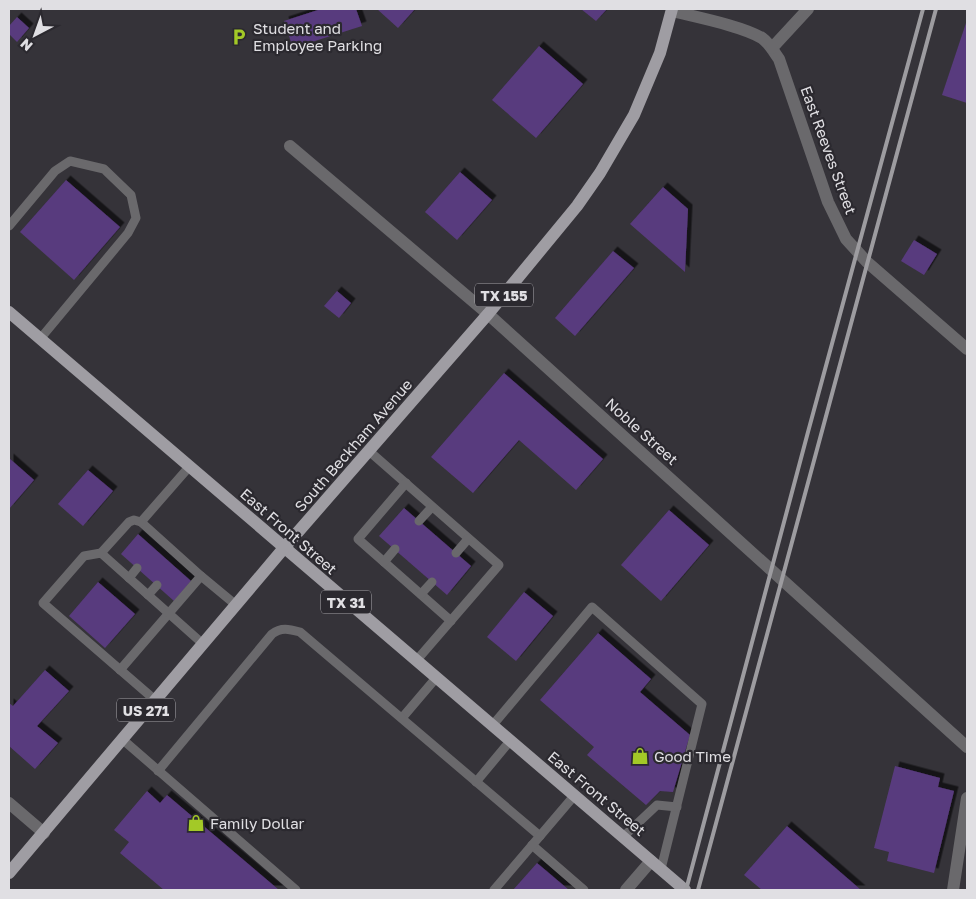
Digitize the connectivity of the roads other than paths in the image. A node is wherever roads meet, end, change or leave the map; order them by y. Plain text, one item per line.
1 (808, 9) edge
2 (672, 10) edge
3 (772, 48) junction
4 (290, 146) dead end
5 (9, 226) edge
6 (9, 312) edge
7 (488, 314) junction
8 (40, 339) junction
9 (967, 349) edge
10 (369, 451) junction
11 (189, 467) junction
12 (406, 484) junction
13 (432, 507) junction
14 (419, 521) dead end
15 (141, 522) junction
16 (468, 539) junction
17 (161, 540) junction
18 (154, 548) dead end
19 (284, 548) junction
20 (394, 549) dead end
21 (101, 553) junction
22 (456, 553) dead end
23 (181, 558) junction
24 (384, 562) junction
25 (174, 565) dead end
26 (137, 568) dead end
27 (201, 576) junction
28 (129, 578) junction
29 (432, 582) dead end
30 (157, 586) dead end
31 (421, 594) junction
32 (148, 595) junction
33 (236, 604) junction
34 (169, 613) junction
35 (451, 621) junction
36 (203, 644) junction
37 (416, 661) junction
38 (120, 670) junction
39 (436, 678) junction
40 (155, 700) junction
41 (402, 718) junction
42 (492, 726) junction
43 (122, 739) junction
44 (510, 741) junction
45 (967, 747) edge
46 (158, 771) junction
47 (476, 782) junction
48 (574, 796) junction
49 (967, 798) edge
50 (9, 803) edge
51 (677, 807) junction
52 (44, 833) junction
53 (540, 836) junction
54 (623, 837) junction
55 (532, 845) junction
56 (651, 860) junction
57 (661, 869) junction
58 (9, 873) edge
59 (296, 890) edge
60 (494, 890) edge
61 (584, 890) edge
62 (626, 890) edge
63 (685, 890) edge
64 (953, 890) edge

1 - 3 street
2 - 3 street, East Reeves Street
2 - 7 main road, South Beckham Avenue / TX 155
3 - 9 street, East Reeves Street
4 - 7 street, Noble Street
5 - 8 lane
6 - 8 main road, East Front Street / TX 31
7 - 10 main road, South Beckham Avenue / TX 155
7 - 45 street, Noble Street
8 - 11 main road, East Front Street / TX 31
10 - 12 lane
10 - 19 main road, South Beckham Avenue / TX 155
11 - 15 lane
11 - 19 main road, East Front Street / TX 31
12 - 13 lane
12 - 24 lane
13 - 14 lane
13 - 16 lane
15 - 17 lane
15 - 21 lane
16 - 22 lane
16 - 35 lane
17 - 18 lane
17 - 23 lane
19 - 33 main road, South Beckham Avenue / US 271
19 - 37 main road, East Front Street / TX 31
20 - 24 lane
21 - 28 lane
21 - 38 lane
23 - 25 lane
23 - 27 lane
24 - 31 lane
26 - 28 lane
27 - 33 lane
27 - 34 lane
28 - 32 lane
29 - 31 lane
30 - 32 lane
31 - 35 lane
32 - 34 lane
33 - 36 main road, South Beckham Avenue / US 271
34 - 36 lane
34 - 38 lane
35 - 37 lane
36 - 40 main road, South Beckham Avenue / US 271
37 - 39 main road, East Front Street / TX 31
38 - 40 lane
39 - 41 lane
39 - 42 main road, East Front Street / TX 31
40 - 43 main road, South Beckham Avenue / US 271
41 - 46 lane
41 - 47 lane
42 - 44 main road, East Front Street / TX 31
42 - 51 lane
43 - 46 lane
43 - 52 main road, South Beckham Avenue / US 271
44 - 47 lane
44 - 48 main road, East Front Street / TX 31
46 - 59 lane
47 - 53 lane
48 - 53 lane
48 - 54 main road, East Front Street / TX 31
49 - 64 street
50 - 52 street
51 - 54 lane
51 - 57 lane
52 - 58 main road, South Beckham Avenue / US 271
53 - 55 lane
54 - 56 main road, East Front Street / TX 31
55 - 60 lane
55 - 61 lane
56 - 57 main road, East Front Street / TX 31
56 - 62 street
57 - 63 main road, East Front Street / TX 31

